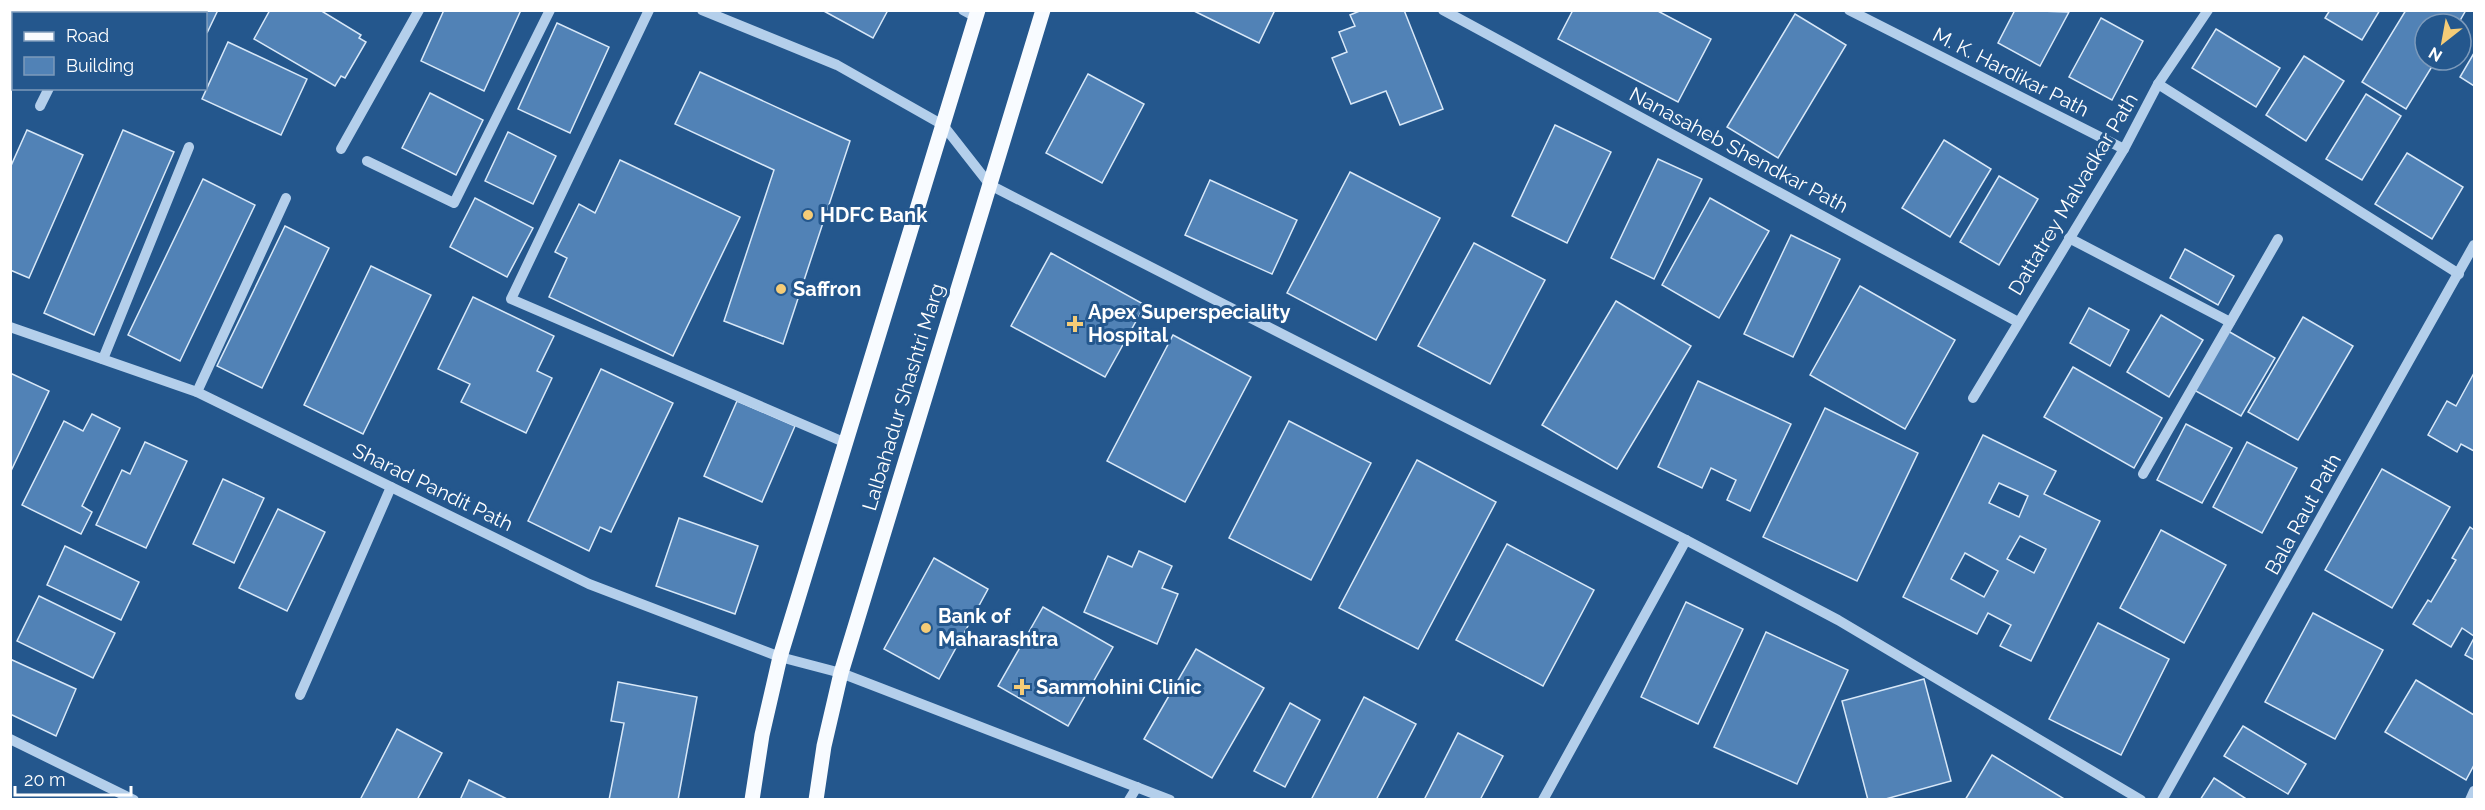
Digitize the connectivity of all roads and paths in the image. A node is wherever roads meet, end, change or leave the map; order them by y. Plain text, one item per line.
1 (419, 10) edge
2 (550, 10) edge
3 (649, 10) edge
4 (702, 10) edge
5 (1043, 10) edge
6 (1443, 10) edge
7 (1849, 10) edge
8 (2208, 10) edge
9 (972, 13) edge
10 (2158, 84) junction
11 (48, 90) edge
12 (40, 106) dead end
13 (943, 125) junction
14 (189, 147) dead end
15 (341, 149) dead end
16 (2124, 149) junction
17 (367, 161) dead end
18 (990, 185) junction
19 (286, 198) dead end
20 (2069, 238) junction
21 (2278, 239) dead end
22 (2475, 245) edge
23 (2459, 274) junction
24 (2230, 321) junction
25 (2018, 322) junction
26 (10, 327) edge
27 (103, 359) junction
28 (197, 392) junction
29 (1973, 398) dead end
30 (846, 443) junction
31 (2143, 474) dead end
32 (391, 487) junction
33 (1686, 540) junction
34 (780, 657) junction
35 (841, 674) junction
36 (300, 694) dead end
37 (10, 739) edge
38 (1137, 787) junction
39 (2475, 791) edge
40 (134, 800) edge
41 (752, 800) edge
42 (816, 800) edge
43 (1129, 800) edge
44 (1170, 800) edge
45 (1543, 800) edge
46 (2141, 800) edge
47 (2162, 800) edge
48 (2470, 800) edge

1 - 15 street
2 - 17 street
3 - 30 street
4 - 13 street
5 - 18 main road, Lalbahadur Shashtri Marg
6 - 25 street, Nanasaheb Shendkar Path
7 - 16 street, M. K. Hardikar Path
8 - 10 street, Dattatrey Malvadkar Path
9 - 13 main road, Lalbahadur Shashtri Marg
10 - 16 street, Dattatrey Malvadkar Path
10 - 23 street
11 - 12 street
13 - 18 street
13 - 30 main road, Lalbahadur Shashtri Marg
14 - 27 street
16 - 20 street, Dattatrey Malvadkar Path
18 - 33 street
18 - 35 main road, Lalbahadur Shashtri Marg
19 - 28 street
20 - 24 street
20 - 25 street, Dattatrey Malvadkar Path
21 - 24 street
22 - 23 street, Bala Raut Path
23 - 47 street, Bala Raut Path
24 - 31 street
25 - 29 street, Dattatrey Malvadkar Path
26 - 27 street, Sharad Pandit Path
27 - 28 street, Sharad Pandit Path
28 - 32 street, Sharad Pandit Path
30 - 34 main road, Lalbahadur Shashtri Marg
32 - 34 street, Sharad Pandit Path
32 - 36 street
33 - 45 street
33 - 46 street
34 - 35 street, Sharad Pandit Path
34 - 41 main road, Lalbahadur Shashtri Marg
35 - 38 street, Sharad Pandit Path
35 - 42 main road, Lalbahadur Shashtri Marg
37 - 40 street
38 - 43 street
38 - 44 street, Sharad Pandit Path
39 - 48 street

